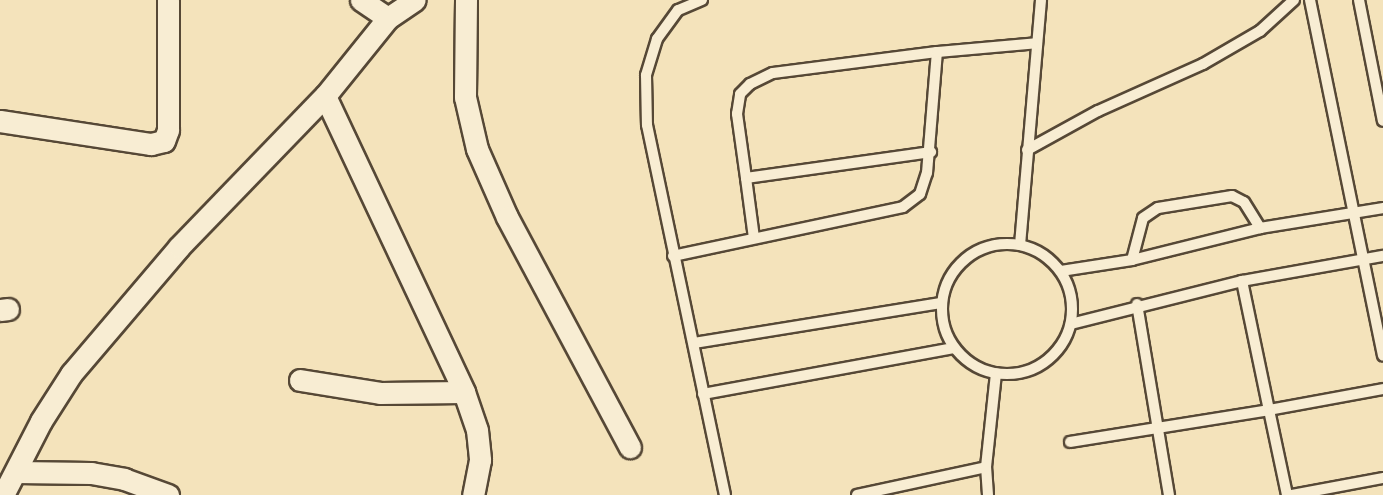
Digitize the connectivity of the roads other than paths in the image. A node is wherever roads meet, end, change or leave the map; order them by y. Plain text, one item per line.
1 (168, 0) edge
2 (362, 0) edge
3 (415, 0) edge
4 (466, 0) edge
5 (702, 0) edge
6 (1041, 0) edge
7 (1294, 0) edge
8 (1310, 0) edge
9 (1359, 0) edge
10 (388, 18) junction
11 (1037, 43) junction
12 (938, 52) junction
13 (325, 96) junction
14 (0, 121) edge
15 (1383, 121) edge
16 (1027, 150) junction
17 (931, 152) junction
18 (746, 178) junction
19 (1383, 208) edge
20 (1353, 214) junction
21 (1260, 228) junction
22 (754, 238) junction
23 (1020, 244) junction
24 (673, 256) junction
25 (1383, 256) edge
26 (1364, 258) junction
27 (1132, 260) junction
28 (1061, 271) junction
29 (1242, 280) junction
30 (941, 303) junction
31 (1137, 304) junction
32 (1071, 324) junction
33 (694, 344) junction
34 (954, 348) junction
35 (1383, 356) edge
36 (996, 374) junction
37 (300, 380) dead end
38 (1383, 389) edge
39 (464, 392) junction
40 (703, 394) junction
41 (1269, 410) junction
42 (1156, 425) junction
43 (1070, 442) dead end
44 (630, 447) dead end
45 (986, 467) junction
46 (16, 472) junction
47 (1383, 478) edge
48 (3, 495) edge
49 (168, 495) edge
50 (473, 495) edge
51 (725, 495) edge
52 (857, 495) edge
53 (988, 495) edge
54 (1169, 495) edge
55 (1289, 495) edge

1 - 14 street
2 - 10 street
3 - 10 street
4 - 44 street
5 - 24 lane
6 - 11 lane
7 - 16 lane
8 - 20 lane
9 - 15 lane
10 - 13 street
11 - 12 lane
11 - 16 lane
12 - 17 lane
12 - 18 lane
13 - 39 street
13 - 46 street
16 - 23 lane
17 - 18 lane
17 - 22 lane
18 - 22 lane
19 - 20 lane
20 - 21 lane
20 - 26 lane
21 - 27 lane
21 - 27 lane
22 - 24 lane
23 - 28 lane
23 - 30 lane
24 - 33 lane
25 - 26 lane
26 - 29 lane
26 - 35 lane
27 - 28 lane
28 - 32 lane
29 - 31 lane
29 - 41 lane
30 - 33 lane
30 - 34 lane
31 - 32 lane
31 - 42 lane
32 - 36 lane
33 - 40 lane
34 - 36 lane
34 - 40 lane
36 - 45 lane
37 - 39 street
38 - 41 lane
39 - 50 street
40 - 51 lane
41 - 42 lane
41 - 55 lane
42 - 43 lane
42 - 54 lane
45 - 52 lane
45 - 53 lane
46 - 48 street
46 - 49 street
47 - 55 lane

